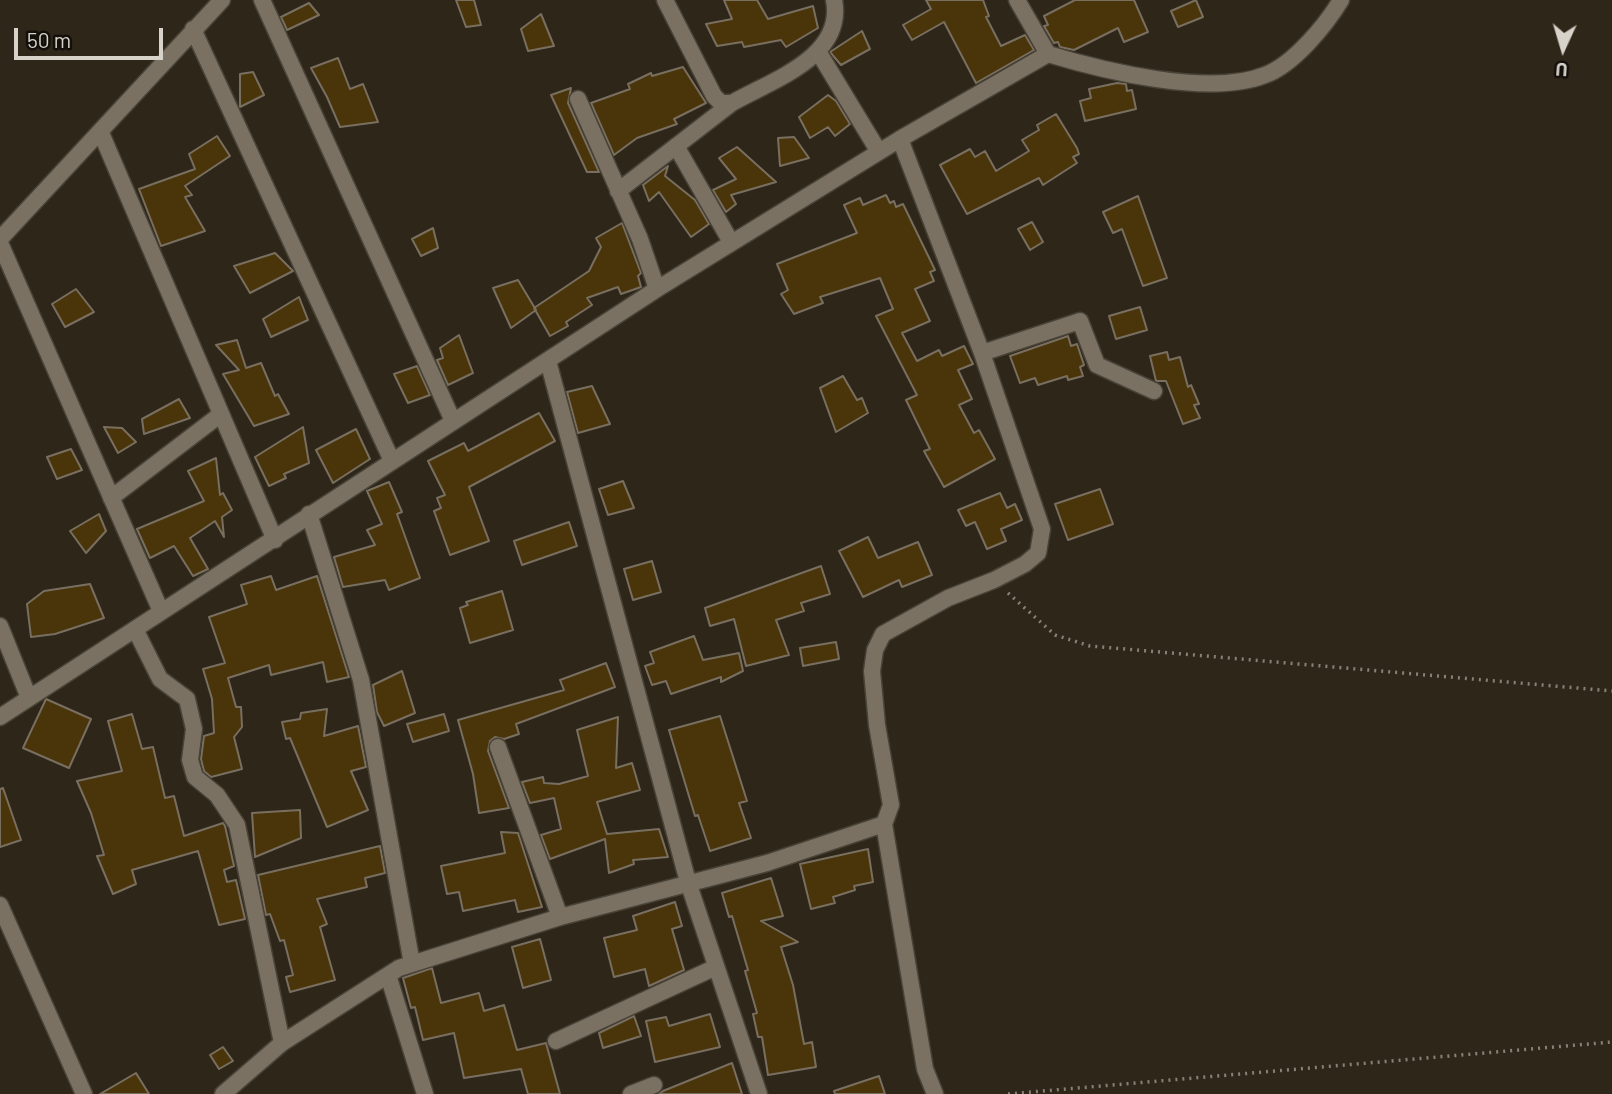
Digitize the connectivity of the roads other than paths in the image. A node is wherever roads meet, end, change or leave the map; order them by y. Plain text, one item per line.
1 (222, 0) edge
2 (262, 0) edge
3 (665, 0) edge
4 (834, 0) edge
5 (1017, 0) edge
6 (1341, 0) edge
7 (193, 29) junction
8 (819, 53) junction
9 (1048, 54) junction
10 (578, 99) dead end
11 (732, 103) junction
12 (101, 134) junction
13 (900, 139) junction
14 (676, 146) junction
15 (879, 152) junction
16 (618, 191) junction
17 (0, 241) edge
18 (731, 242) junction
19 (657, 289) junction
20 (982, 353) junction
21 (548, 361) junction
22 (1154, 391) dead end
23 (221, 414) junction
24 (453, 421) junction
25 (392, 461) junction
26 (111, 498) junction
27 (309, 514) junction
28 (275, 540) junction
29 (160, 610) junction
30 (0, 626) edge
31 (135, 629) junction
32 (29, 698) junction
33 (0, 717) edge
34 (498, 747) dead end
35 (884, 824) junction
36 (688, 883) junction
37 (0, 905) edge
38 (560, 917) junction
39 (412, 964) junction
40 (716, 967) junction
41 (388, 975) junction
42 (556, 1041) dead end
43 (282, 1043) junction
44 (654, 1085) dead end
45 (84, 1094) edge
46 (223, 1094) edge
47 (425, 1094) edge
48 (631, 1094) edge
49 (759, 1094) edge
50 (935, 1094) edge

1 - 7 street
2 - 24 street
3 - 11 street
4 - 8 street
5 - 9 street
6 - 9 street
7 - 12 street
7 - 25 street
8 - 11 street
8 - 15 street
9 - 13 street
10 - 16 street
11 - 14 street
12 - 17 street
12 - 23 street
13 - 15 street
13 - 20 street
14 - 16 street
14 - 18 street
15 - 18 street
16 - 19 street
17 - 26 street
18 - 19 street
19 - 21 street
20 - 22 street
20 - 35 street
21 - 24 street
21 - 36 street
23 - 26 street
23 - 28 street
24 - 25 street
25 - 27 street
26 - 29 street
27 - 28 street
27 - 39 street
28 - 29 street
29 - 31 street
30 - 32 street
31 - 32 street
31 - 43 street
32 - 33 street
34 - 38 street
35 - 36 street
35 - 50 street
36 - 38 street
36 - 40 street
37 - 45 street
38 - 39 street
39 - 41 street
40 - 42 street
40 - 49 street
41 - 43 street
41 - 47 street
43 - 46 street
44 - 48 street

